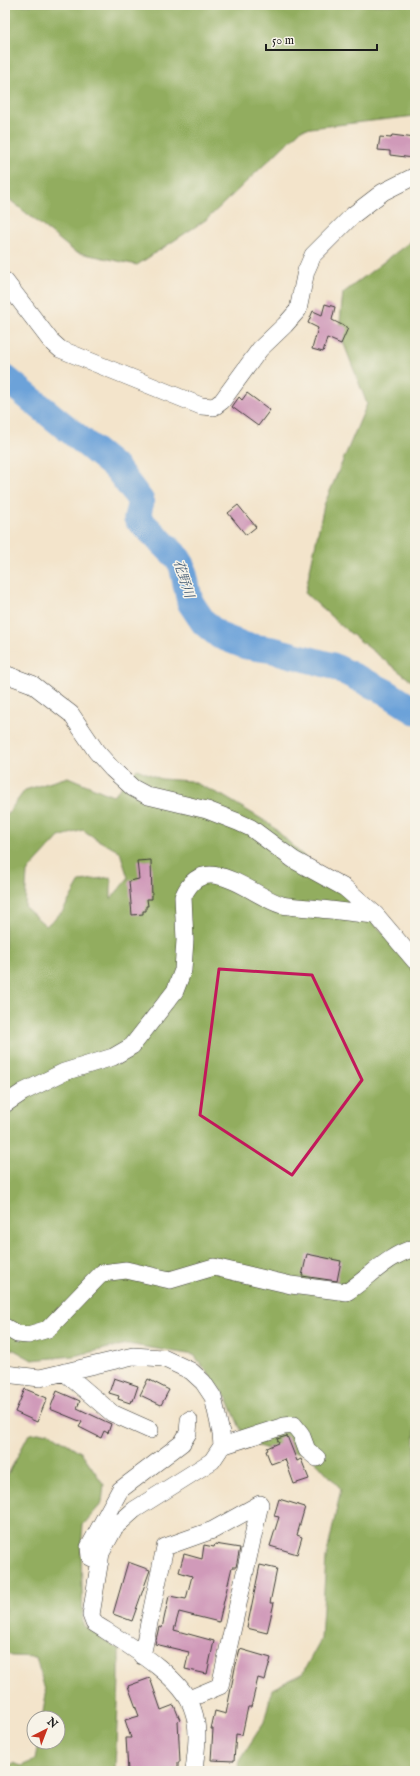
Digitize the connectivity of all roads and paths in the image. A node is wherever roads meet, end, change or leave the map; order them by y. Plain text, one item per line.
1 (415, 176) edge
2 (5, 281) edge
3 (5, 674) edge
4 (376, 915) junction
5 (415, 961) edge
6 (5, 1104) edge
7 (415, 1248) edge
8 (5, 1327) edge
9 (64, 1372) junction
10 (5, 1374) edge
11 (189, 1420) dead end
12 (150, 1430) dead end
13 (222, 1446) junction
14 (317, 1458) dead end
15 (100, 1562) junction
16 (142, 1656) junction
17 (189, 1700) junction
18 (194, 1771) edge

1 - 2 street
3 - 4 street
4 - 5 street
4 - 6 street
7 - 8 street
9 - 10 street
9 - 12 street
9 - 13 street
11 - 15 street
13 - 14 street
13 - 15 street
15 - 16 street
16 - 17 street
16 - 17 street
17 - 18 street

